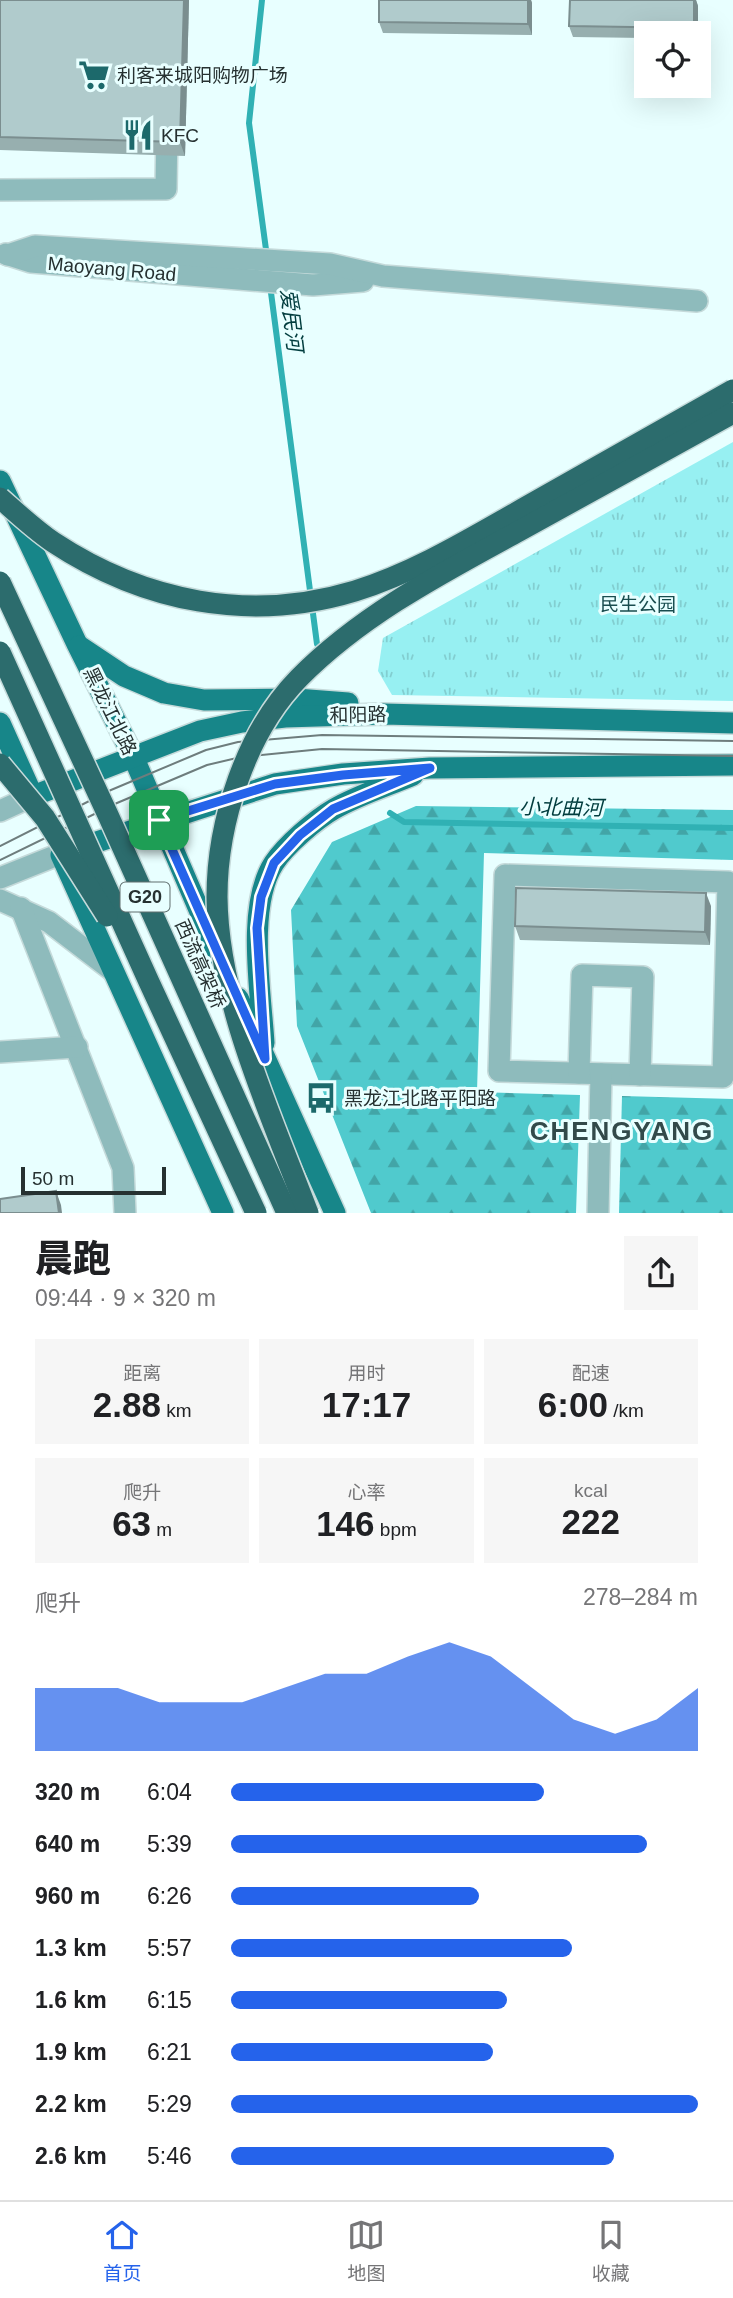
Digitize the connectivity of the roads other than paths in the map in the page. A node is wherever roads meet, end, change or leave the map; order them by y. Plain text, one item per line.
1 (167, 108) edge
2 (0, 190) edge
3 (4, 254) edge
4 (215, 268) junction
5 (383, 276) junction
6 (696, 301) dead end
7 (733, 390) edge
8 (733, 413) edge
9 (0, 481) edge
10 (0, 498) edge
11 (0, 582) edge
12 (77, 645) junction
13 (0, 652) edge
14 (384, 714) junction
15 (0, 723) edge
16 (733, 723) edge
17 (133, 755) junction
18 (0, 764) edge
19 (733, 765) edge
20 (430, 768) junction
21 (33, 796) junction
22 (0, 811) edge
23 (159, 820) junction
24 (60, 854) junction
25 (0, 878) edge
26 (0, 900) edge
27 (21, 908) junction
28 (113, 971) junction
29 (149, 982) junction
30 (78, 1047) junction
31 (0, 1052) edge
32 (265, 1059) junction
33 (579, 1073) junction
34 (601, 1074) junction
35 (640, 1075) junction
36 (125, 1213) edge
37 (223, 1213) edge
38 (256, 1213) edge
39 (287, 1213) edge
40 (308, 1213) edge
41 (335, 1213) edge
42 (598, 1213) edge

1 - 2 street
3 - 4 street, Maoyang Road
4 - 5 street
4 - 5 street
5 - 6 street
7 - 10 highway, bridge
8 - 40 highway, bridge
9 - 12 main road, 黑龙江北路
11 - 39 highway, 西流高架桥 / G20, bridge
12 - 14 main road
12 - 17 main road, 黑龙江北路
13 - 29 highway, G20, bridge
14 - 16 main road, 和阳路
14 - 17 main road, 和阳路
15 - 21 main road
17 - 21 main road, 和阳路
17 - 23 main road, 黑龙江北路
18 - 29 highway, bridge
19 - 20 main road
20 - 23 main road
20 - 32 main road
21 - 22 street, 和阳路
21 - 24 main road
23 - 24 main road
23 - 32 main road, 黑龙江北路
24 - 25 street
24 - 28 main road
26 - 27 street
27 - 28 street
27 - 30 street
28 - 37 main road
29 - 38 highway, G20, bridge
30 - 31 street
30 - 36 street
32 - 41 main road, 黑龙江北路
33 - 34 street
33 - 35 street
33 - 35 street
34 - 35 street
34 - 42 street

